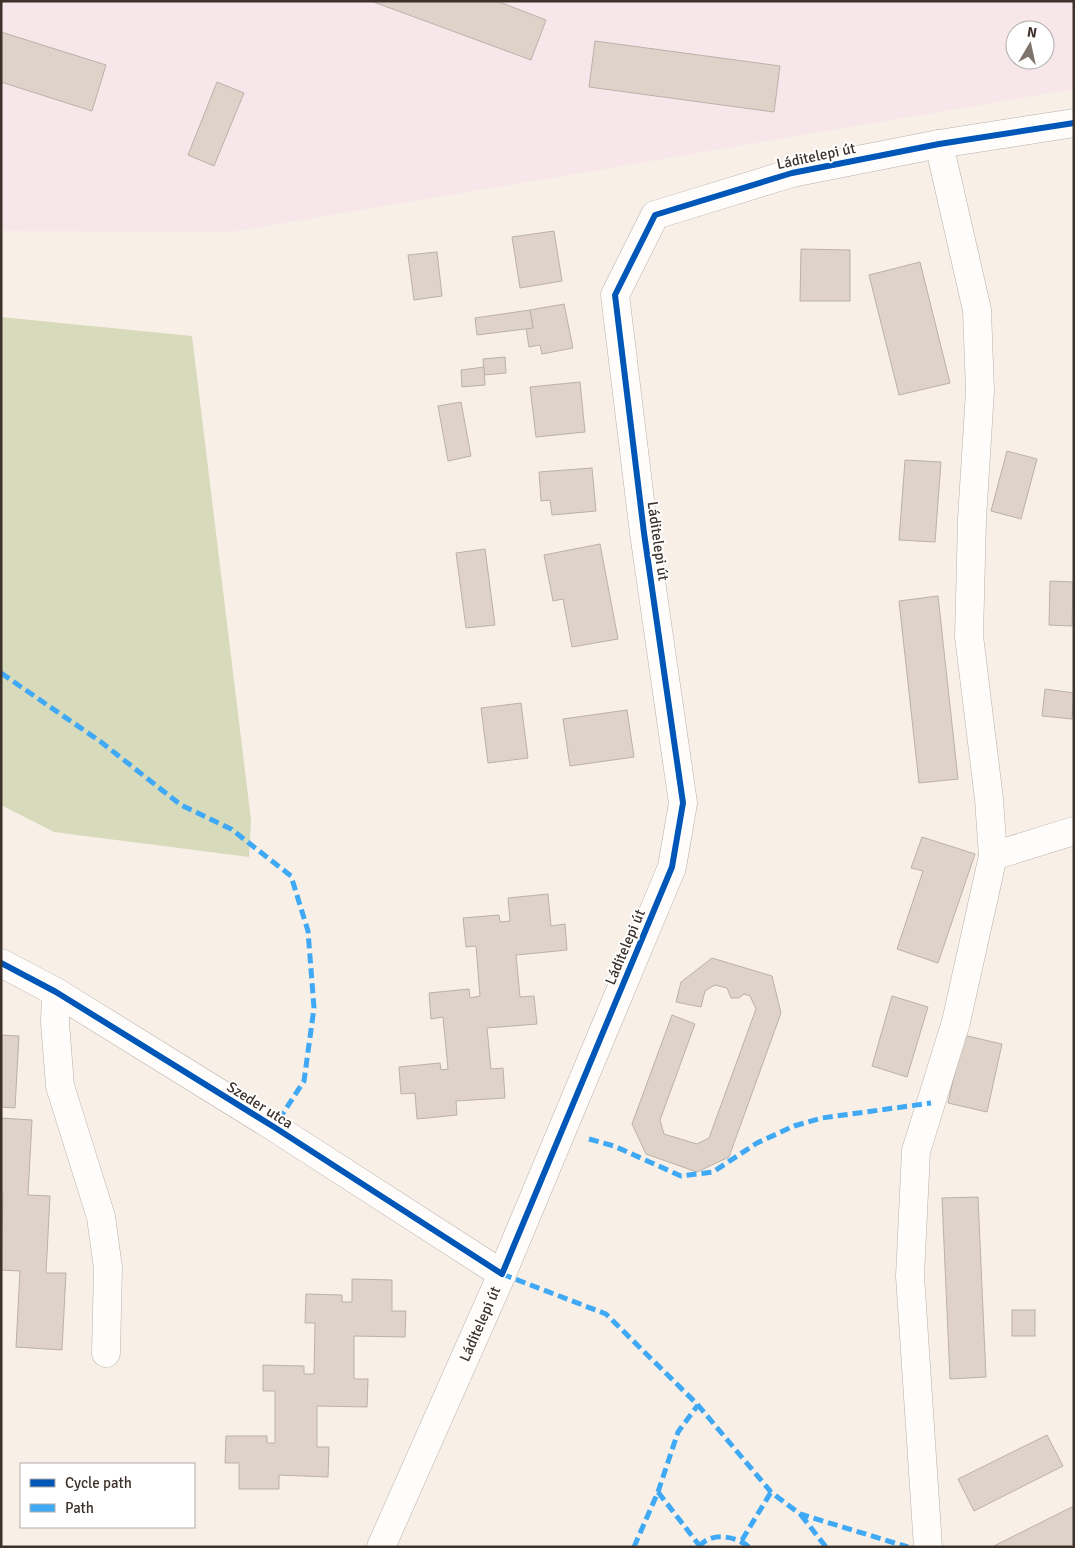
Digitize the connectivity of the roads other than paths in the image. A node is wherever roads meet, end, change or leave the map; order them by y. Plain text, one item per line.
1 (1074, 123) edge
2 (939, 144) junction
3 (1074, 831) edge
4 (993, 856) junction
5 (1, 963) edge
6 (56, 992) junction
7 (502, 1274) junction
8 (106, 1353) dead end
9 (381, 1547) edge
10 (928, 1547) edge

1 - 2 street, Láditelepi út
2 - 4 street
2 - 7 street, Láditelepi út
3 - 4 street
4 - 10 street
5 - 6 street, Szeder utca
6 - 7 street, Szeder utca
6 - 8 street
7 - 9 street, Láditelepi út

